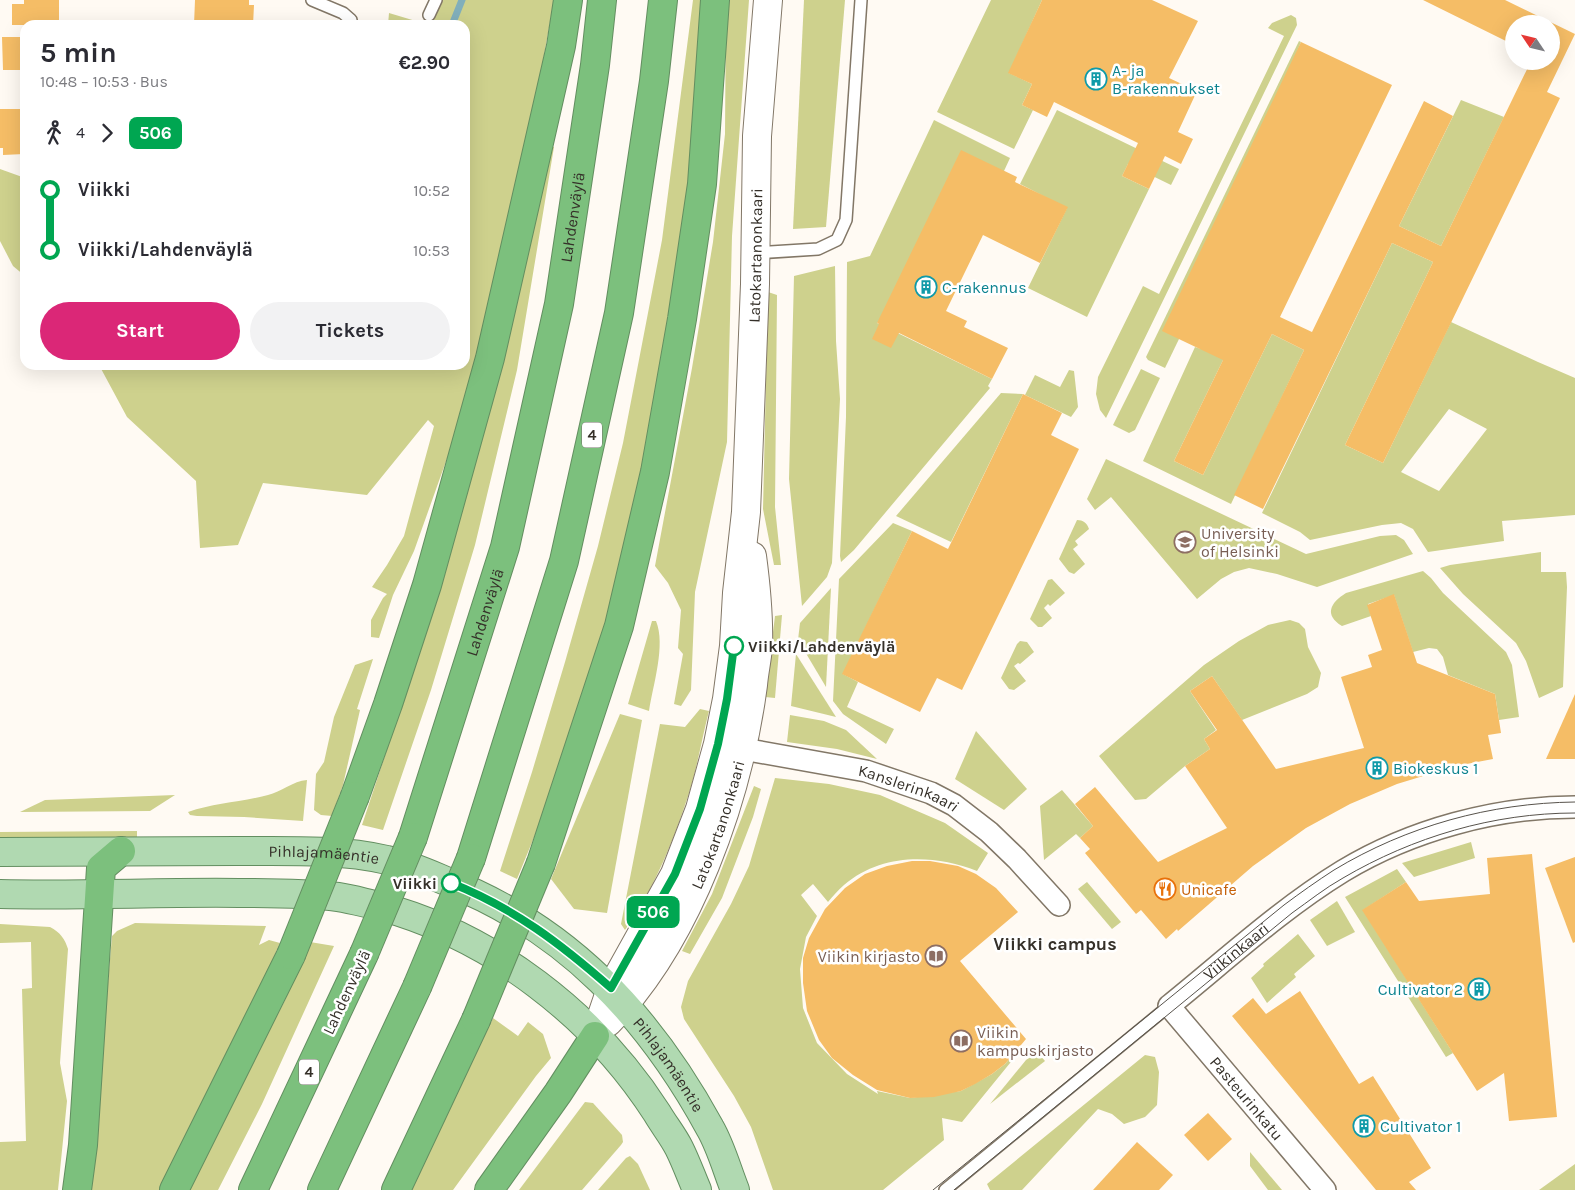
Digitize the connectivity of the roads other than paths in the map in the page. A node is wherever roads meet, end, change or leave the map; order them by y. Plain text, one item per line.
1 (312, 0) edge
2 (436, 0) edge
3 (568, 0) edge
4 (602, 0) edge
5 (663, 0) edge
6 (715, 0) edge
7 (768, 0) edge
8 (861, 0) edge
9 (429, 15) dead end
10 (351, 20) dead end
11 (756, 253) junction
12 (730, 746) junction
13 (1575, 807) edge
14 (121, 851) junction
15 (0, 852) edge
16 (0, 894) edge
17 (99, 894) junction
18 (1058, 905) dead end
19 (618, 996) junction
20 (1170, 1006) junction
21 (595, 1036) junction
22 (77, 1190) edge
23 (174, 1190) edge
24 (253, 1190) edge
25 (322, 1190) edge
26 (396, 1190) edge
27 (489, 1190) edge
28 (697, 1190) edge
29 (735, 1190) edge
30 (945, 1190) edge
31 (1325, 1190) edge

1 - 10 lane
2 - 9 lane
3 - 23 highway, bridge
4 - 24 highway, Lahdenväylä / 4, bridge
5 - 25 highway, 4, bridge
6 - 26 highway, bridge
7 - 11 street, Latokartanonkaari
8 - 11 lane
11 - 12 street, Latokartanonkaari
12 - 18 street, Kanslerinkaari
12 - 19 street, Latokartanonkaari
13 - 20 street, Viikinkaari
14 - 15 main road, Pihlajamäentie
14 - 17 highway
14 - 19 main road, Pihlajamäentie
16 - 17 main road
17 - 21 main road
17 - 22 highway
19 - 21 street, Latokartanonkaari
19 - 29 main road, Pihlajamäentie
20 - 30 lane, Viikinkaari
20 - 31 street, Pasteurinkatu
21 - 27 highway
21 - 28 main road

